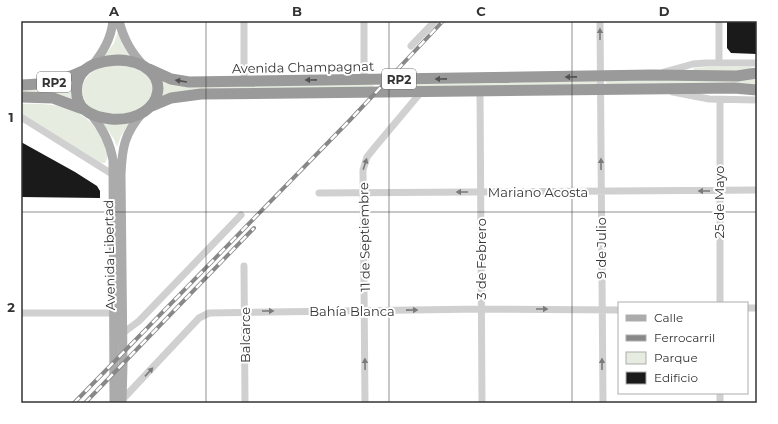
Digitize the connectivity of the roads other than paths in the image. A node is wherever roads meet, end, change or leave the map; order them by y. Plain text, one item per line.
1 (113, 21) edge
2 (119, 21) edge
3 (244, 21) edge
4 (364, 21) edge
5 (435, 21) edge
6 (600, 21) edge
7 (719, 21) edge
8 (411, 46) dead end
9 (719, 63) junction
10 (757, 63) edge
11 (88, 68) junction
12 (147, 68) junction
13 (757, 73) edge
14 (652, 75) junction
15 (600, 76) junction
16 (364, 80) junction
17 (244, 81) junction
18 (21, 85) edge
19 (653, 88) junction
20 (600, 89) junction
21 (480, 90) junction
22 (422, 91) junction
23 (757, 93) edge
24 (21, 97) edge
25 (720, 100) junction
26 (147, 109) junction
27 (86, 111) junction
28 (21, 117) edge
29 (112, 174) junction
30 (719, 190) junction
31 (757, 190) edge
32 (601, 191) junction
33 (481, 192) junction
34 (319, 193) dead end
35 (363, 193) junction
36 (241, 215) dead end
37 (244, 266) dead end
38 (720, 302) edge
39 (482, 309) junction
40 (602, 310) junction
41 (618, 310) edge
42 (245, 311) junction
43 (364, 311) junction
44 (21, 313) edge
45 (118, 313) junction
46 (123, 333) junction
47 (120, 402) edge
48 (245, 403) edge
49 (365, 403) edge
50 (482, 403) edge
51 (602, 403) edge

1 - 11 main road
2 - 12 main road
3 - 17 street
4 - 16 street
5 - 8 street
15 -> 6 street, 9 de Julio
7 - 9 street
9 - 10 street, Avenida Champagnat
9 - 14 street, Avenida Champagnat
11 - 12 highway, RP2
11 - 18 highway, RP2
11 - 27 highway, RP2
17 -> 12 highway, Avenida Champagnat / RP2
12 - 26 highway
13 - 14 highway, Avenida Champagnat / RP2
14 - 15 highway, Avenida Champagnat / RP2
15 -> 16 highway, Avenida Champagnat / RP2
15 - 20 street, 9 de Julio
16 -> 17 highway, Avenida Champagnat / RP2
19 - 20 highway, Avenida Champagnat / RP2
19 - 23 highway, Avenida Champagnat / RP2
19 - 25 street, Avenida Champagnat
20 - 21 highway, Avenida Champagnat / RP2
32 -> 20 street, 9 de Julio
21 - 22 highway, Avenida Champagnat / RP2
21 - 33 street, 3 de Febrero
22 - 26 highway, Avenida Champagnat / RP2
35 -> 22 street, 11 de Septiembre
23 - 25 street, Avenida Champagnat
24 - 27 highway, RP2
25 - 30 street, 25 de Mayo
26 - 27 highway, RP2
26 - 45 main road, Avenida Libertad
27 - 29 main road, Avenida Libertad
28 - 29 street
29 - 45 main road, Avenida Libertad
30 - 31 street, Mariano Acosta
30 -> 32 street, Mariano Acosta
30 - 38 street, 25 de Mayo
32 - 33 street, Mariano Acosta
32 - 40 street, 9 de Julio
33 -> 35 street, Mariano Acosta
33 - 39 street, 3 de Febrero
34 - 35 street, Mariano Acosta
35 - 43 street, 11 de Septiembre
36 - 46 street
37 - 42 street, Balcarce
39 -> 40 street, Bahía Blanca
43 -> 39 street, Bahía Blanca
39 - 50 street, 3 de Febrero
40 - 41 street, Bahía Blanca
51 -> 40 street, 9 de Julio
42 -> 43 street, Bahía Blanca
47 -> 42 street, Bahía Blanca
42 - 48 street, Balcarce
49 -> 43 street, 11 de Septiembre
44 - 45 street
45 - 46 main road, Avenida Libertad
45 - 47 main road, Avenida Libertad
46 - 47 main road, Avenida Libertad

